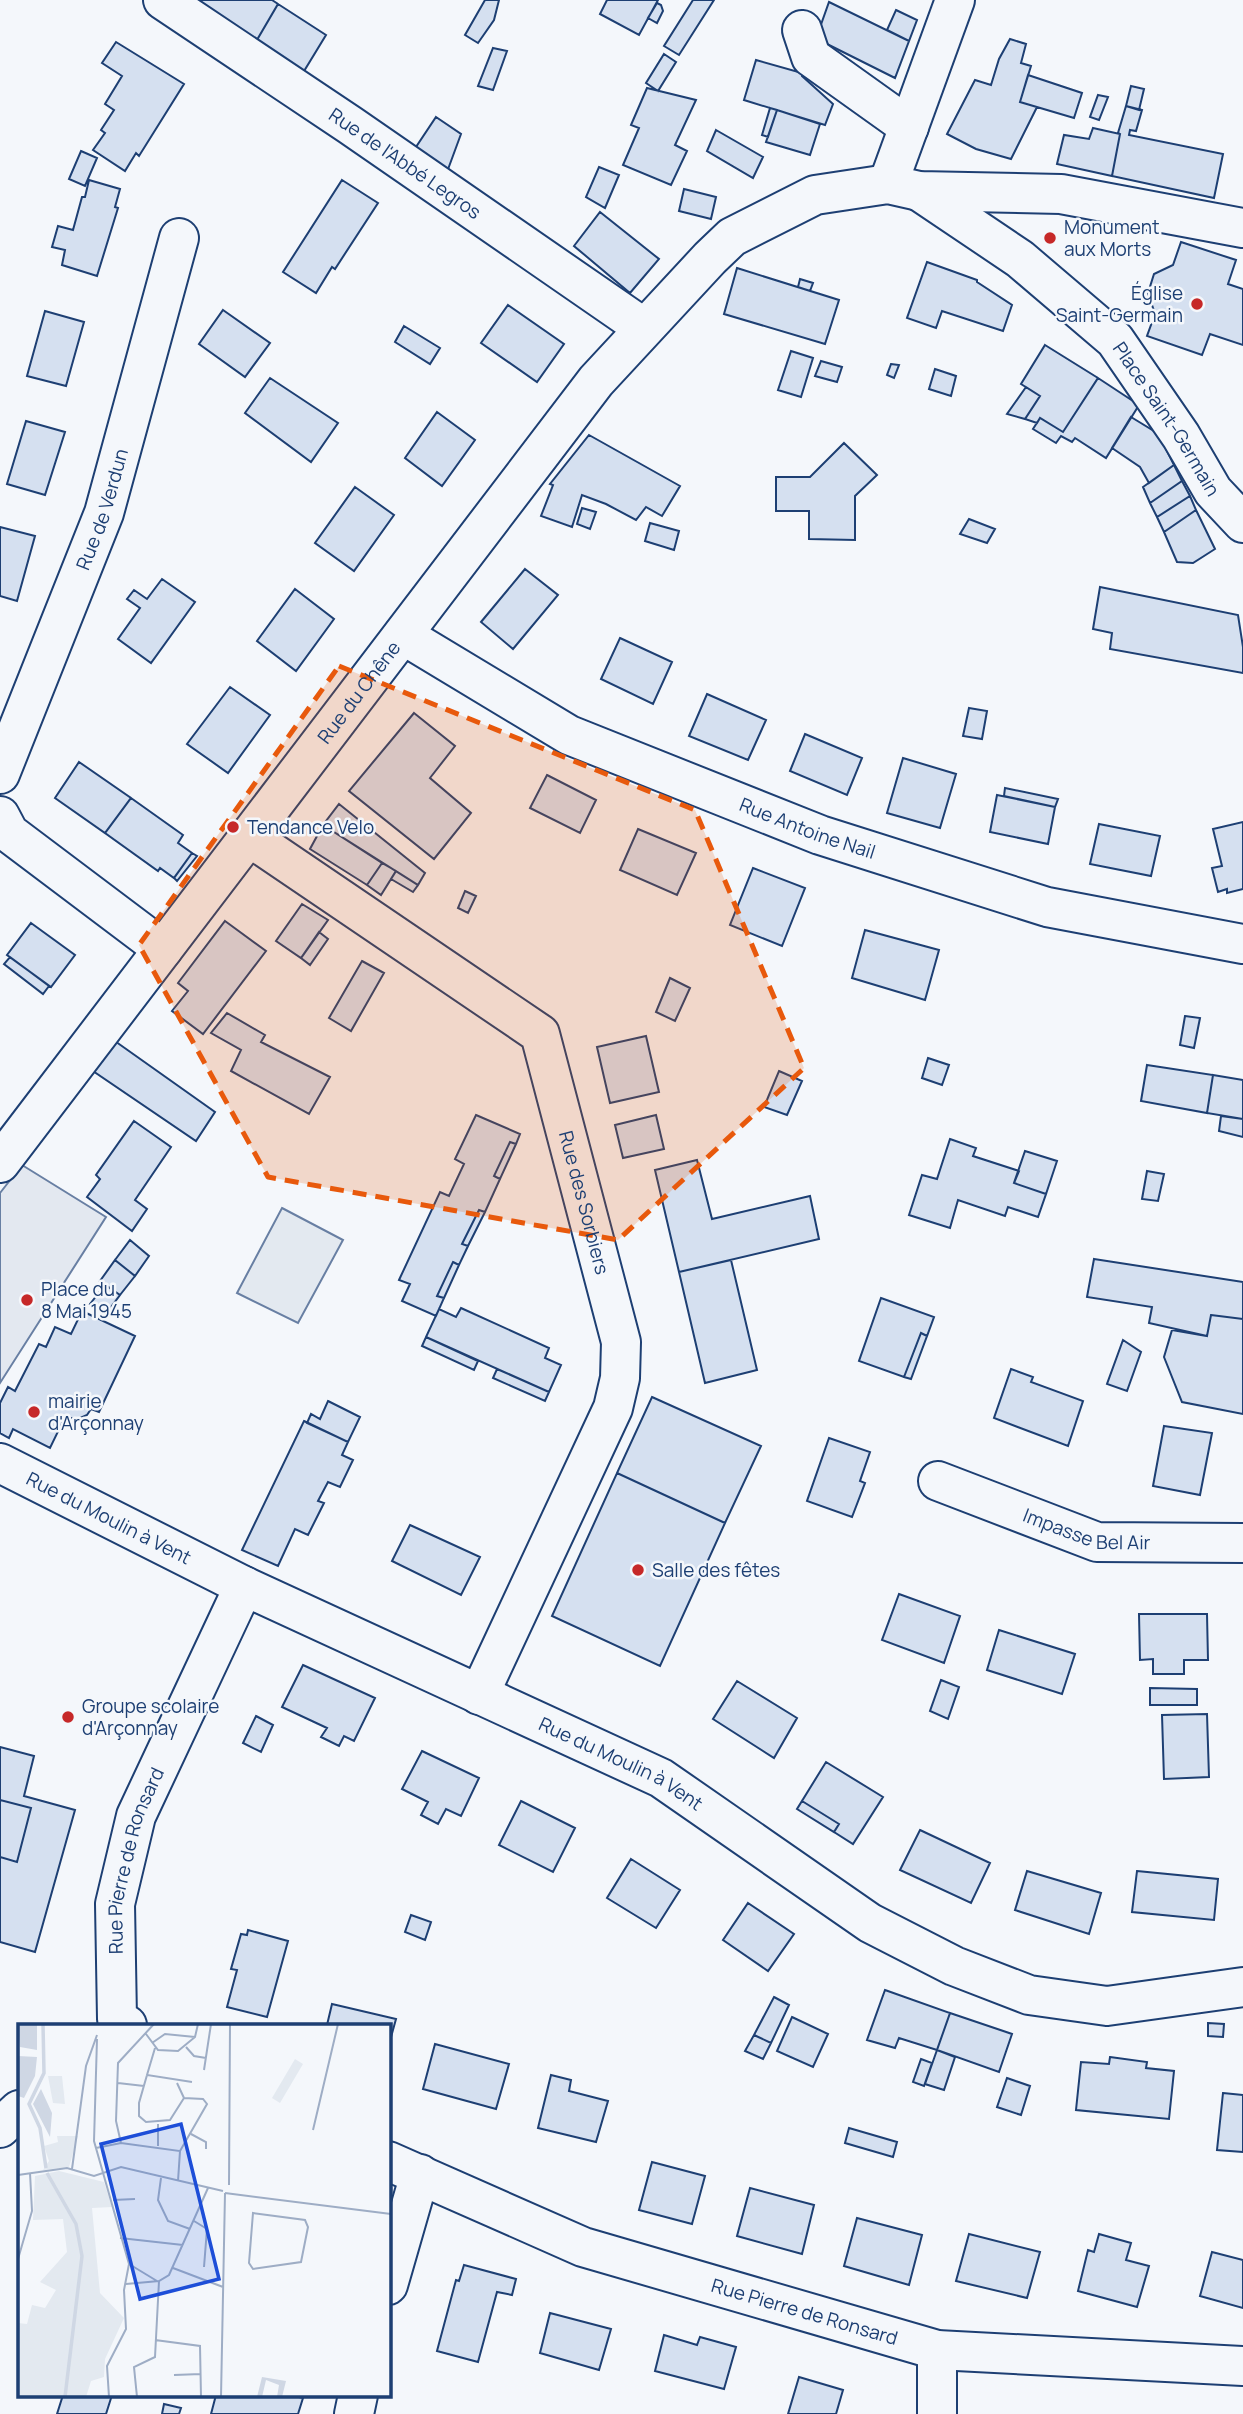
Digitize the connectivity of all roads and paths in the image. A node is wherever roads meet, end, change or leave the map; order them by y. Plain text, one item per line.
1 (163, 0) edge
2 (955, 0) edge
3 (802, 30) dead end
4 (909, 127) junction
5 (904, 187) junction
6 (1243, 228) edge
7 (179, 238) dead end
8 (644, 328) junction
9 (1243, 523) edge
10 (402, 635) junction
11 (0, 774) edge
12 (0, 816) edge
13 (248, 836) junction
14 (1243, 944) edge
15 (163, 949) junction
16 (0, 1163) edge
17 (0, 1463) edge
18 (938, 1481) dead end
19 (1243, 1543) edge
20 (244, 1586) junction
21 (479, 1695) junction
22 (1243, 1987) edge
23 (118, 2023) edge
24 (18, 2111) edge
25 (0, 2128) edge
26 (404, 2167) edge
27 (390, 2270) edge
28 (937, 2350) junction
29 (1243, 2366) edge
30 (358, 2396) edge
31 (354, 2414) edge
32 (937, 2414) edge

1 - 8 street, Rue de l'Abbé Legros
2 - 4 street
3 - 4 street
4 - 5 street
5 - 6 street
5 - 8 street, Rue du Chêne
5 - 9 street, Place Saint-Germain
7 - 11 street, Rue de Verdun
8 - 10 street, Rue du Chêne
10 - 13 street, Rue du Chêne
10 - 14 street, Rue Antoine Nail
12 - 15 street
13 - 15 street, Rue du Chêne
13 - 21 street, Rue des Sorbiers
15 - 16 street, Rue du Chêne
17 - 20 street, Rue du Moulin à Vent
18 - 19 street, Impasse Bel Air
20 - 21 street, Rue du Moulin à Vent
20 - 23 street, Rue Pierre de Ronsard
21 - 22 street, Rue du Moulin à Vent
24 - 25 street
26 - 27 street
26 - 28 street, Rue Pierre de Ronsard
28 - 29 street, Rue Pierre de Ronsard
28 - 32 street
30 - 31 street

